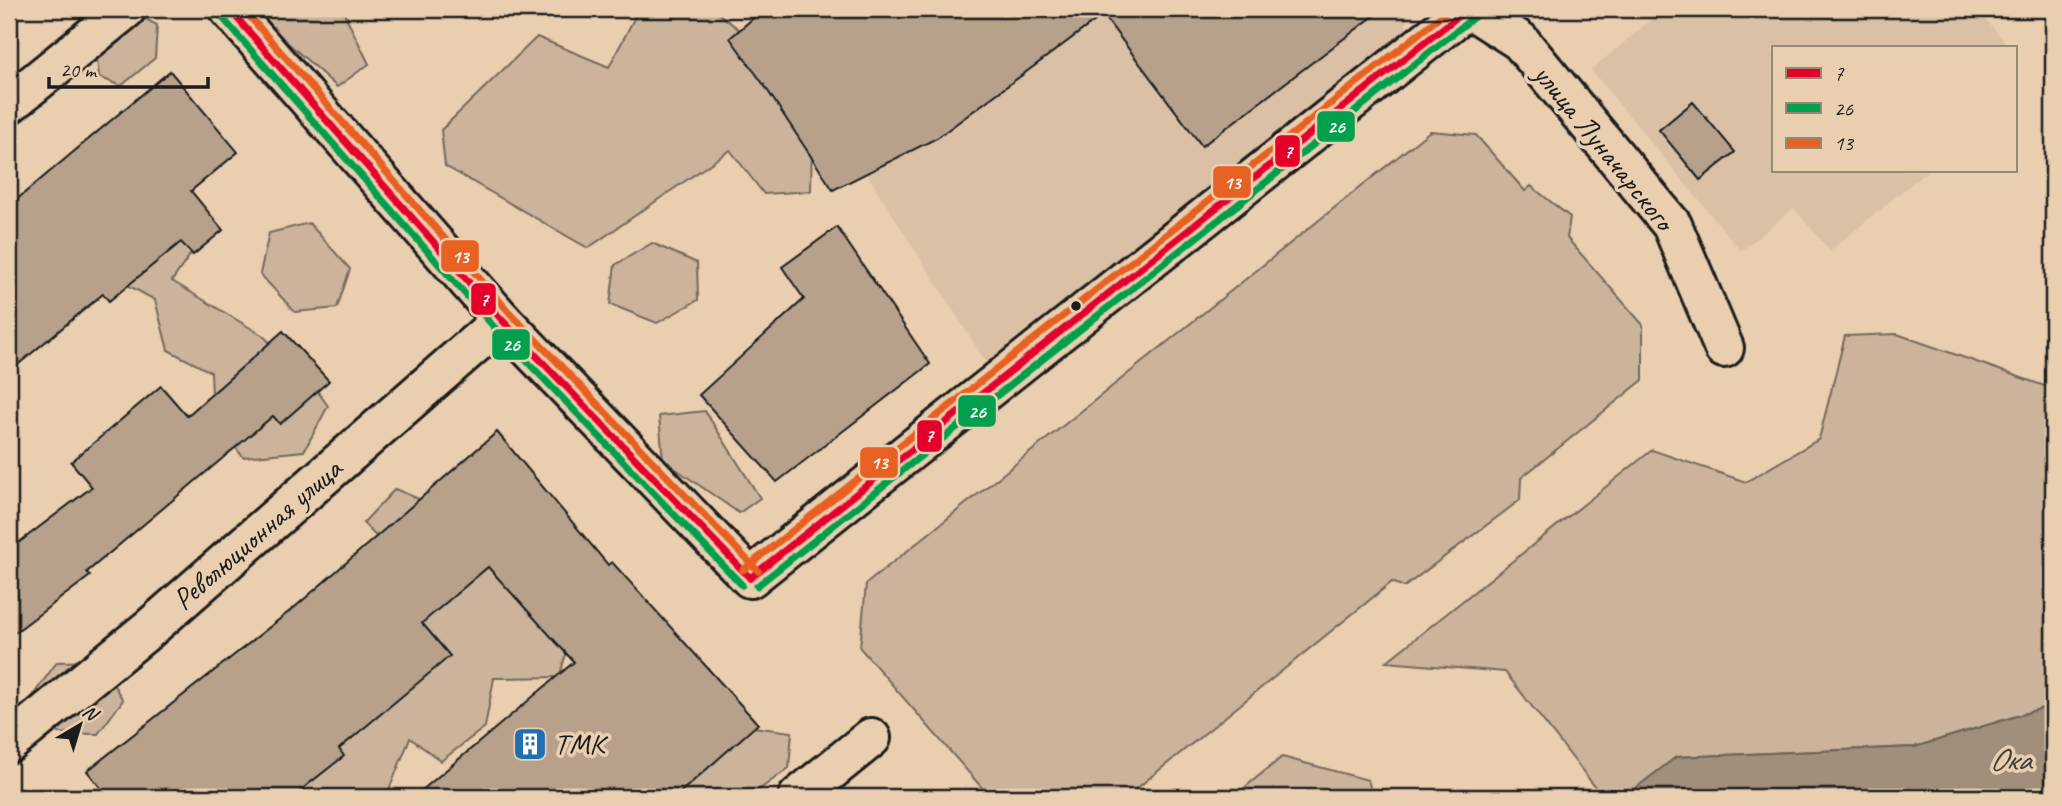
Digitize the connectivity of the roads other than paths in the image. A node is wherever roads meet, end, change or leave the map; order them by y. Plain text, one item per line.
1 (127, 9) edge
2 (229, 9) edge
3 (1469, 9) edge
4 (9, 104) edge
5 (502, 320) junction
6 (1724, 348) dead end
7 (871, 738) dead end
8 (9, 743) edge
9 (798, 797) edge

1 - 4 street
2 - 5 street
3 - 5 street
3 - 6 street, улица Луначарского
5 - 8 street, Революционная улица
7 - 9 street

